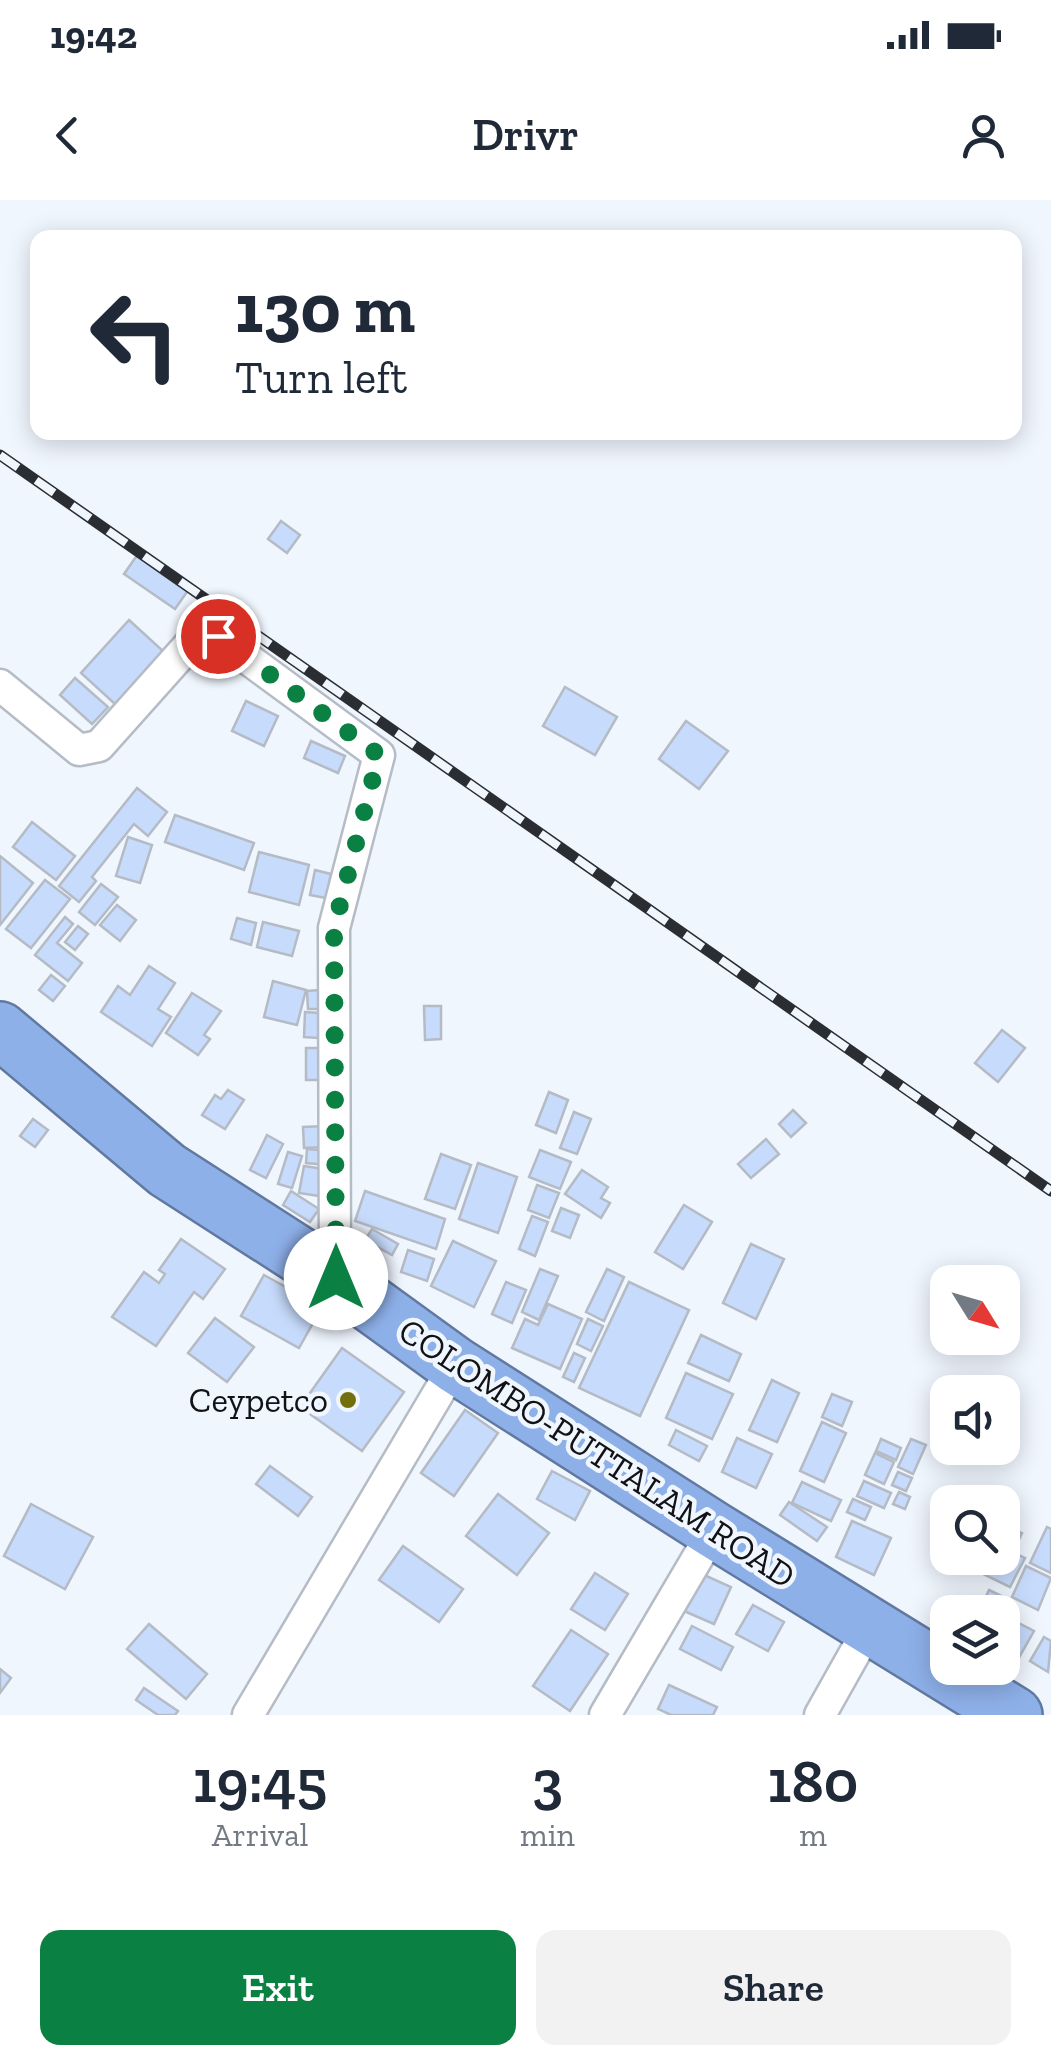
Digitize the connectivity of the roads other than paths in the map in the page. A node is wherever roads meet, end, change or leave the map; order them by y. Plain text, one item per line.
1 (0, 684) edge
2 (0, 1030) edge
3 (336, 1278) junction
4 (456, 1365) junction
5 (714, 1530) junction
6 (870, 1626) junction
7 (248, 1715) edge
8 (605, 1715) edge
9 (820, 1715) edge
10 (1014, 1715) edge

1 - 3 street
2 - 3 highway, COLOMBO-PUTTALAM ROAD
3 - 4 highway, COLOMBO-PUTTALAM ROAD
4 - 5 highway, COLOMBO-PUTTALAM ROAD
4 - 7 street
5 - 6 highway, COLOMBO-PUTTALAM ROAD
5 - 8 street
6 - 9 street
6 - 10 highway, COLOMBO-PUTTALAM ROAD

